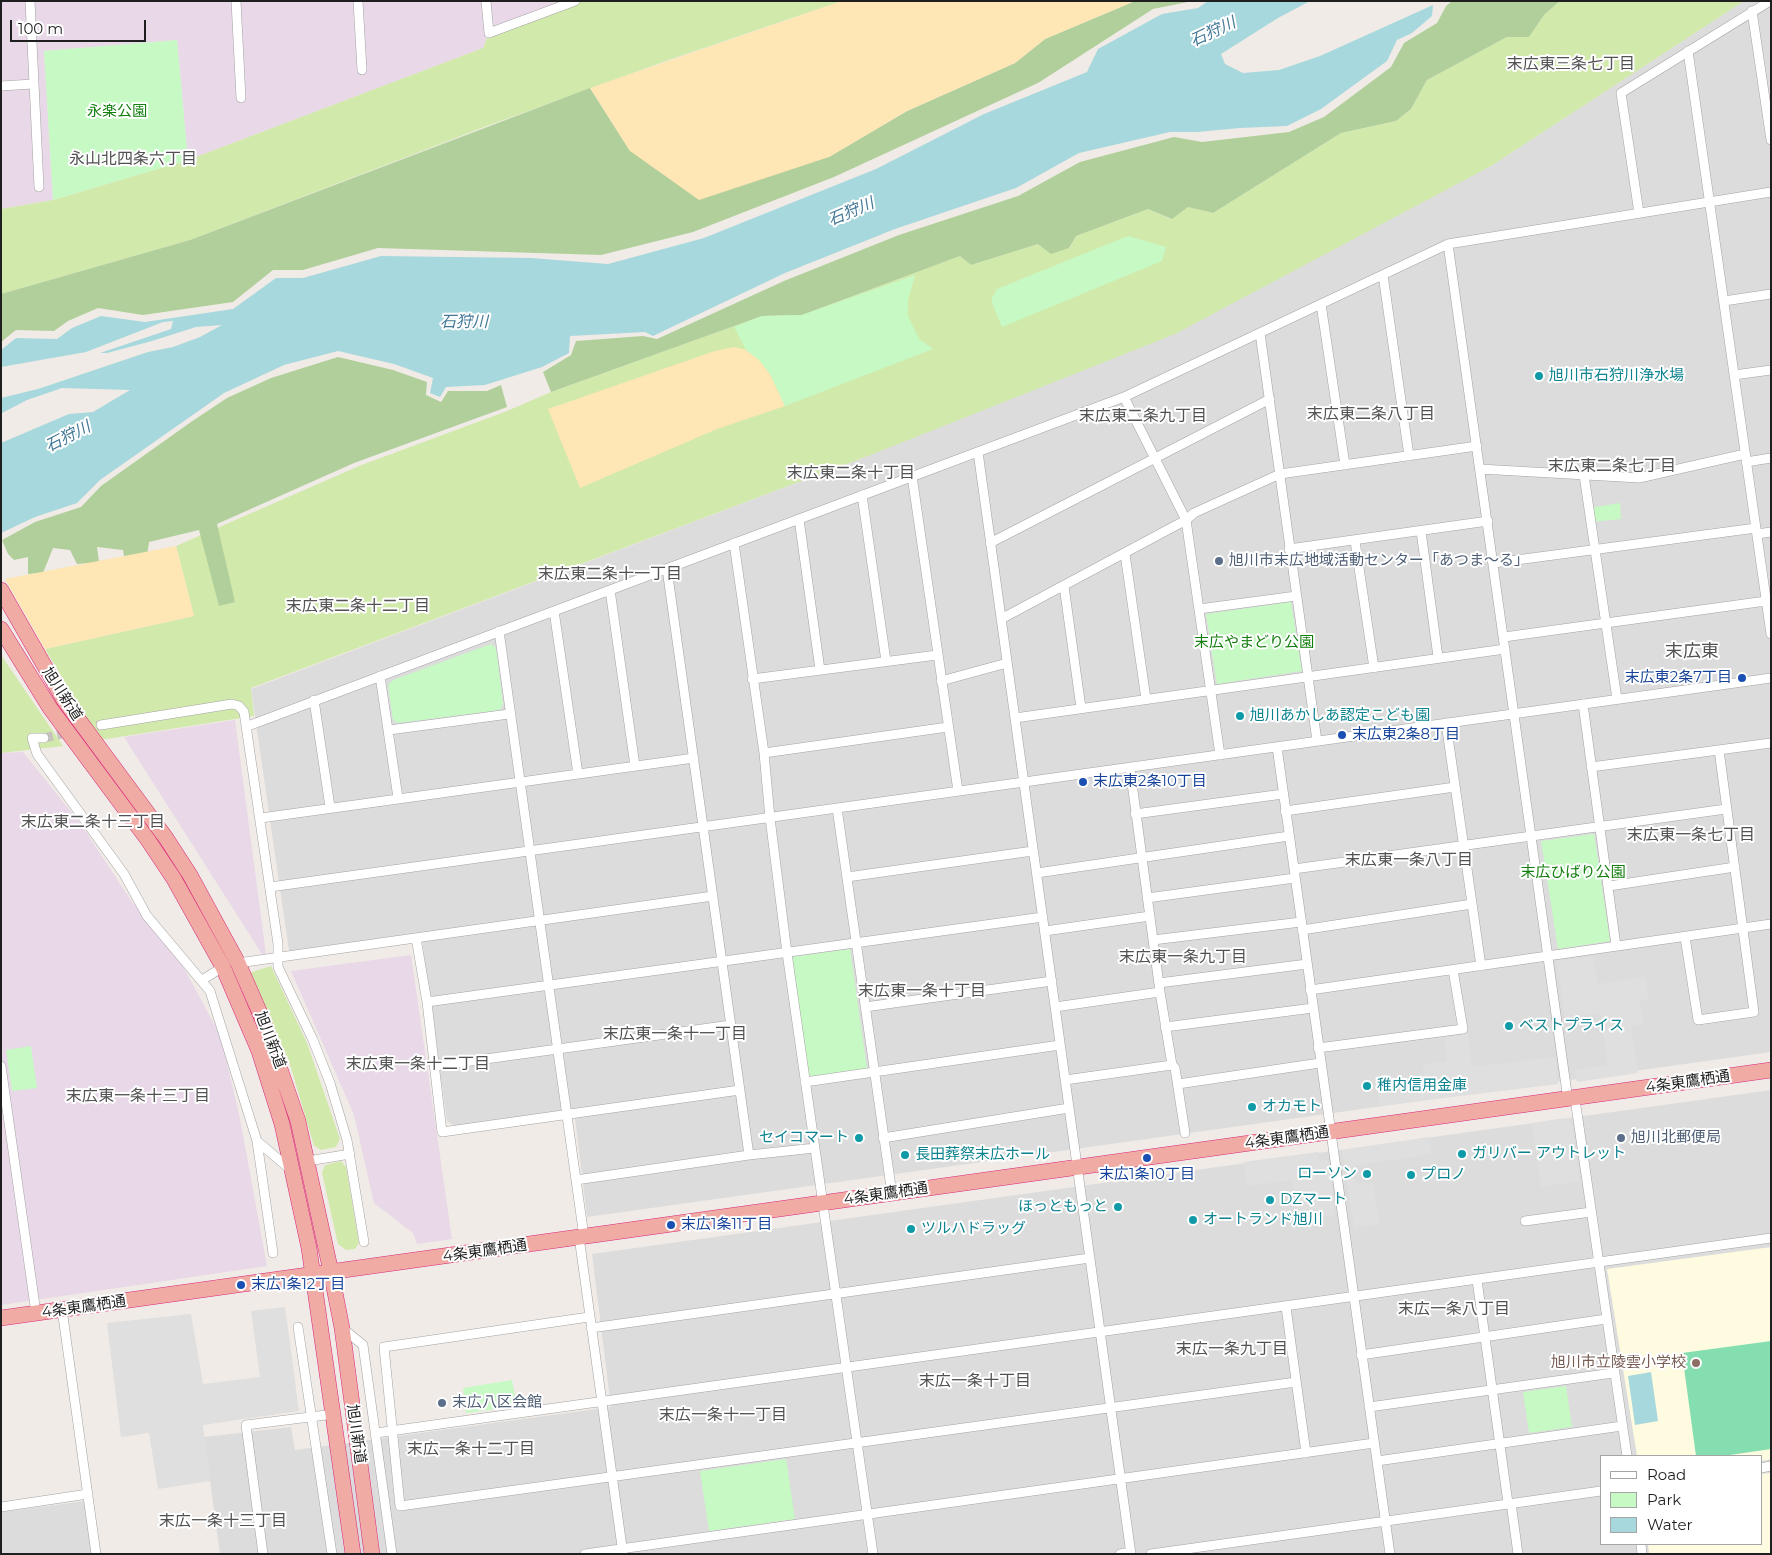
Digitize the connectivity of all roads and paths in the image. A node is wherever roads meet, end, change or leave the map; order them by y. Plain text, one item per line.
1 (30, 1) edge
2 (236, 1) edge
3 (358, 1) edge
4 (486, 1) edge
5 (576, 1) edge
6 (1770, 1) edge
7 (1752, 11) junction
8 (1688, 51) junction
9 (362, 70) dead end
10 (33, 84) junction
11 (1, 86) edge
12 (241, 98) dead end
13 (1771, 140) edge
14 (39, 187) dead end
15 (1771, 192) edge
16 (1710, 200) junction
17 (1639, 213) junction
18 (1448, 244) junction
19 (1383, 274) junction
20 (1771, 294) edge
21 (1724, 301) junction
22 (1321, 304) junction
23 (1260, 333) junction
24 (1771, 370) edge
25 (1734, 375) junction
26 (1124, 397) junction
27 (1270, 399) junction
28 (1477, 446) junction
29 (978, 452) junction
30 (1409, 456) junction
31 (1155, 458) junction
32 (1746, 458) junction
33 (1771, 458) edge
34 (1345, 465) junction
35 (1480, 469) junction
36 (1280, 474) junction
37 (1584, 475) junction
38 (912, 476) junction
39 (862, 495) junction
40 (800, 518) junction
41 (1186, 520) junction
42 (1488, 521) junction
43 (1421, 531) junction
44 (1756, 531) junction
45 (1771, 532) edge
46 (1355, 541) junction
47 (734, 543) junction
48 (990, 543) junction
49 (1289, 549) junction
50 (1595, 551) junction
51 (1125, 554) junction
52 (1494, 563) junction
53 (667, 569) junction
54 (1064, 586) junction
55 (1, 590) edge
56 (610, 590) junction
57 (1296, 596) junction
58 (1767, 598) edge
59 (1199, 609) junction
60 (554, 611) junction
61 (1001, 619) junction
62 (1606, 622) junction
63 (1, 629) edge
64 (499, 631) junction
65 (1771, 634) edge
66 (1504, 637) junction
67 (1506, 649) junction
68 (937, 654) junction
69 (1438, 657) junction
70 (886, 661) junction
71 (1007, 663) junction
72 (1374, 668) junction
73 (820, 670) junction
74 (380, 676) junction
75 (1308, 678) junction
76 (1771, 678) edge
77 (752, 680) junction
78 (941, 681) junction
79 (1210, 690) junction
80 (1146, 699) junction
81 (1617, 699) junction
82 (314, 700) junction
83 (1583, 704) junction
84 (1081, 708) junction
85 (510, 714) junction
86 (1514, 714) junction
87 (1015, 718) junction
88 (1446, 723) junction
89 (101, 725) tunnel mouth
90 (248, 726) junction
91 (948, 727) junction
92 (389, 730) junction
93 (44, 738) tunnel mouth
94 (1317, 741) junction
95 (1771, 743) edge
96 (1276, 747) junction
97 (1719, 750) junction
98 (764, 753) junction
99 (1220, 755) junction
100 (694, 758) junction
101 (635, 766) junction
102 (1592, 767) junction
103 (1130, 768) junction
104 (578, 774) junction
105 (521, 781) junction
106 (1024, 782) junction
107 (1455, 787) junction
108 (958, 791) junction
109 (1283, 794) junction
110 (398, 798) junction
111 (330, 807) junction
112 (837, 808) junction
113 (1726, 809) junction
114 (1285, 811) junction
115 (1135, 814) junction
116 (260, 818) junction
117 (770, 818) junction
118 (704, 827) junction
119 (1600, 827) junction
120 (1289, 836) junction
121 (1532, 836) junction
122 (1464, 847) junction
123 (530, 850) junction
124 (1033, 851) junction
125 (1141, 856) junction
126 (1735, 867) junction
127 (1036, 873) junction
128 (1294, 874) junction
129 (847, 877) junction
130 (1608, 886) junction
131 (270, 887) junction
132 (713, 896) junction
133 (1147, 898) junction
134 (1472, 904) junction
135 (1150, 916) junction
136 (1043, 917) junction
137 (540, 920) junction
138 (1771, 924) edge
139 (1301, 926) junction
140 (1744, 928) junction
141 (1044, 931) junction
142 (1685, 937) junction
143 (416, 938) junction
144 (1153, 940) junction
145 (856, 942) junction
146 (1616, 946) junction
147 (787, 952) junction
148 (278, 956) junction
149 (1548, 956) junction
150 (722, 960) junction
151 (238, 962) junction
152 (1307, 964) junction
153 (1481, 966) junction
154 (223, 967) junction
155 (1453, 970) junction
156 (202, 980) junction
157 (1052, 981) junction
158 (1159, 983) junction
159 (550, 985) junction
160 (1310, 990) junction
161 (1160, 992) junction
162 (427, 1002) junction
163 (865, 1007) junction
164 (1055, 1007) junction
165 (1313, 1008) junction
166 (731, 1025) junction
167 (1165, 1027) junction
168 (1060, 1045) junction
169 (1318, 1048) junction
170 (558, 1050) junction
171 (1320, 1063) junction
172 (1172, 1065) junction
173 (1, 1066) edge
174 (435, 1066) junction
175 (1771, 1070) edge
176 (874, 1072) junction
177 (1065, 1080) junction
178 (805, 1082) junction
179 (1178, 1084) junction
180 (740, 1090) junction
181 (1572, 1100) junction
182 (1069, 1108) junction
183 (568, 1115) junction
184 (1330, 1132) junction
185 (1185, 1133) dead end
186 (882, 1138) junction
187 (257, 1141) junction
188 (814, 1148) junction
189 (350, 1154) junction
190 (749, 1155) junction
191 (308, 1161) junction
192 (1077, 1168) junction
193 (295, 1174) junction
194 (576, 1180) junction
195 (892, 1194) junction
196 (822, 1203) junction
197 (1591, 1212) junction
198 (1524, 1221) dead end
199 (581, 1237) junction
200 (1771, 1238) edge
201 (364, 1242) dead end
202 (273, 1253) dead end
203 (1090, 1258) junction
204 (1598, 1263) junction
205 (331, 1272) junction
206 (314, 1274) junction
207 (1478, 1280) junction
208 (837, 1293) junction
209 (1353, 1297) junction
210 (1286, 1307) junction
211 (62, 1310) junction
212 (36, 1313) junction
213 (589, 1317) junction
214 (1, 1318) edge
215 (1606, 1319) junction
216 (298, 1327) dead end
217 (342, 1328) junction
218 (591, 1328) junction
219 (1100, 1332) junction
220 (1485, 1337) junction
221 (1361, 1356) junction
222 (847, 1367) junction
223 (1614, 1373) junction
224 (1296, 1382) junction
225 (1493, 1390) junction
226 (601, 1402) junction
227 (1110, 1407) junction
228 (1369, 1407) junction
229 (334, 1414) junction
230 (312, 1416) junction
231 (1622, 1426) junction
232 (393, 1432) junction
233 (376, 1433) junction
234 (856, 1442) junction
235 (1374, 1443) junction
236 (1500, 1443) junction
237 (1306, 1453) junction
238 (1627, 1455) edge
239 (1377, 1461) junction
240 (612, 1476) junction
241 (1120, 1479) junction
242 (1600, 1491) edge
243 (88, 1494) junction
244 (1510, 1503) junction
245 (1, 1507) edge
246 (867, 1515) junction
247 (1386, 1520) junction
248 (623, 1551) edge
249 (1131, 1553) edge
250 (96, 1554) edge
251 (263, 1554) edge
252 (332, 1554) edge
253 (353, 1554) edge
254 (372, 1554) edge
255 (392, 1554) edge
256 (585, 1554) edge
257 (873, 1554) edge
258 (1120, 1554) edge
259 (1151, 1554) edge
260 (1390, 1554) edge
261 (1518, 1554) edge

1 - 10 street
2 - 12 street
3 - 9 street
4 - 5 street
6 - 7 street
7 - 8 street
7 - 13 street
8 - 16 street
8 - 17 street
10 - 11 street
10 - 14 street
15 - 16 street
16 - 17 street
16 - 21 street
17 - 18 street
18 - 19 street
18 - 28 street
19 - 22 street
19 - 30 street
20 - 21 street
21 - 25 street
22 - 23 street
22 - 34 street
23 - 26 street
23 - 27 street
24 - 25 street
25 - 32 street
26 - 29 street
26 - 31 street
27 - 31 street
27 - 36 street
28 - 30 street
28 - 35 street
29 - 38 street
29 - 48 street
30 - 34 street
31 - 41 street
31 - 48 street
32 - 33 street
32 - 37 street
32 - 44 street
34 - 36 street
35 - 37 street
35 - 42 street
36 - 41 street
36 - 49 street
37 - 50 street
38 - 39 street
38 - 68 street
39 - 40 street
39 - 70 street
40 - 47 street
40 - 73 street
41 - 51 street
41 - 59 street
42 - 43 street
42 - 52 street
43 - 46 street
43 - 69 street
44 - 45 street
44 - 50 street
44 - 58 street
46 - 49 street
46 - 72 street
47 - 53 street
47 - 77 street
48 - 61 street
49 - 57 street
50 - 52 street
50 - 62 street
51 - 54 street
51 - 80 street
52 - 66 street
53 - 56 street
53 - 100 street
54 - 61 street
54 - 84 street
55 - 151 highway, 旭川新道
56 - 60 street
56 - 101 street
57 - 59 street
57 - 75 street
58 - 62 street
58 - 65 street
59 - 79 street
60 - 64 street
60 - 104 street
61 - 71 street
62 - 66 street
62 - 81 street
63 - 154 highway, 旭川新道
64 - 74 street
64 - 85 street
66 - 67 street
67 - 69 street
67 - 86 street
68 - 70 street
68 - 78 street
69 - 72 street
70 - 73 street
71 - 78 street
71 - 87 street
72 - 75 street
73 - 77 street
74 - 82 street
74 - 92 street
75 - 79 street
75 - 94 street
76 - 81 street
77 - 98 street
78 - 91 street
79 - 80 street
79 - 99 street
80 - 84 street
81 - 83 street
82 - 90 street
82 - 111 street
83 - 86 street
83 - 102 street
84 - 87 street
85 - 92 street
85 - 105 street
86 - 88 street
86 - 121 street
87 - 106 street
88 - 94 street
88 - 107 street
89 - 90 street
90 - 116 street
91 - 98 street
91 - 108 street
92 - 110 street
93 - 156 street
94 - 96 street
95 - 97 street
96 - 99 street
96 - 109 street
97 - 102 street
97 - 113 street
98 - 117 street
99 - 103 street
100 - 101 street
100 - 118 street
101 - 104 street
102 - 119 street
103 - 106 street
103 - 115 street
104 - 105 street
105 - 110 street
105 - 123 street
106 - 108 street
106 - 124 street
107 - 114 street
107 - 122 street
108 - 112 street
109 - 114 street
109 - 115 street
110 - 111 street
111 - 116 street
112 - 117 street
112 - 129 street
113 - 119 street
113 - 126 street
114 - 120 street
115 - 125 street
116 - 131 street
117 - 118 street
117 - 147 street
118 - 123 street
118 - 132 street
119 - 121 street
119 - 130 street
120 - 125 street
120 - 128 street
121 - 122 street
121 - 149 street
122 - 128 street
122 - 134 street
123 - 131 street
123 - 137 street
124 - 127 street
124 - 129 street
125 - 127 street
125 - 133 street
126 - 130 street
126 - 140 street
127 - 136 street
128 - 133 street
128 - 139 street
129 - 145 street
130 - 146 street
131 - 148 street
132 - 137 street
132 - 150 street
133 - 135 street
134 - 139 street
134 - 153 street
135 - 141 street
135 - 144 street
136 - 141 street
136 - 145 street
137 - 143 street
137 - 159 street
138 - 140 street
139 - 144 street
139 - 152 street
140 - 142 street
140 - 142 street
141 - 157 street
142 - 146 street
143 - 148 street
143 - 162 street
144 - 158 street
145 - 147 street
145 - 163 street
146 - 149 street
147 - 150 street
147 - 178 street
148 - 151 street
148 - 189 street
149 - 153 street
149 - 181 street
150 - 159 street
150 - 166 street
151 - 191 highway, 旭川新道
152 - 158 street
152 - 160 street
153 - 155 street
154 - 156 street
154 - 193 highway, 旭川新道
155 - 160 street
155 - 169 street
156 - 187 street
157 - 163 street
157 - 164 street
158 - 161 street
159 - 162 street
159 - 170 street
160 - 165 street
161 - 164 street
161 - 167 street
162 - 174 street
163 - 176 street
164 - 168 street
165 - 167 street
165 - 169 street
166 - 170 street
166 - 180 street
167 - 172 street
168 - 176 street
168 - 177 street
169 - 171 street
170 - 174 street
170 - 183 street
171 - 179 street
171 - 184 street
172 - 177 street
172 - 179 street
173 - 212 street
174 - 183 street
175 - 181 highway, 4条東鷹栖通
176 - 178 street
176 - 186 street
177 - 182 street
178 - 188 street
179 - 185 street
180 - 183 street
180 - 190 street
181 - 184 highway, 4条東鷹栖通
181 - 197 street
182 - 186 street
182 - 192 street
183 - 194 street
184 - 192 highway, 4条東鷹栖通
184 - 209 street
186 - 195 street
187 - 193 street
187 - 202 street
188 - 190 street
188 - 196 street
189 - 191 street
189 - 201 street
190 - 194 street
191 - 205 highway, 旭川新道
192 - 195 highway, 4条東鷹栖通
192 - 203 street
193 - 206 highway, 旭川新道
194 - 199 street
195 - 196 highway, 4条東鷹栖通
196 - 199 highway, 4条東鷹栖通
196 - 208 street
197 - 198 street
197 - 204 street
199 - 205 highway, 4条東鷹栖通
199 - 213 street
200 - 204 street
203 - 208 street
203 - 219 street
204 - 207 street
204 - 215 street
205 - 206 highway, 4条東鷹栖通
205 - 217 highway, 旭川新道
206 - 211 highway, 4条東鷹栖通
206 - 229 highway, 旭川新道
207 - 209 street
207 - 220 street
208 - 218 street
208 - 222 street
209 - 210 street
209 - 221 street
210 - 219 street
210 - 224 street
211 - 212 highway, 4条東鷹栖通
211 - 243 street
212 - 214 highway, 4条東鷹栖通
213 - 218 street
213 - 232 street
215 - 220 street
215 - 223 street
216 - 230 street
217 - 233 street
217 - 254 highway, 旭川新道
218 - 226 street
219 - 222 street
219 - 227 street
220 - 221 street
220 - 225 street
221 - 228 street
222 - 226 street
222 - 234 street
223 - 225 street
223 - 231 street
224 - 227 street
224 - 237 street
225 - 228 street
225 - 236 street
226 - 232 street
226 - 240 street
227 - 234 street
227 - 241 street
228 - 235 street
229 - 230 street
229 - 253 highway, 旭川新道
230 - 251 street
230 - 252 street
231 - 236 street
231 - 238 street
232 - 233 street
232 - 240 street
233 - 255 street
234 - 240 street
234 - 246 street
235 - 237 street
235 - 239 street
236 - 239 street
236 - 244 street
237 - 241 street
239 - 247 street
240 - 248 street
241 - 246 street
241 - 249 street
242 - 244 street
243 - 245 street
243 - 250 street
244 - 247 street
244 - 261 street
246 - 248 street
246 - 257 street
247 - 259 street
247 - 260 street
248 - 256 street
249 - 258 street

